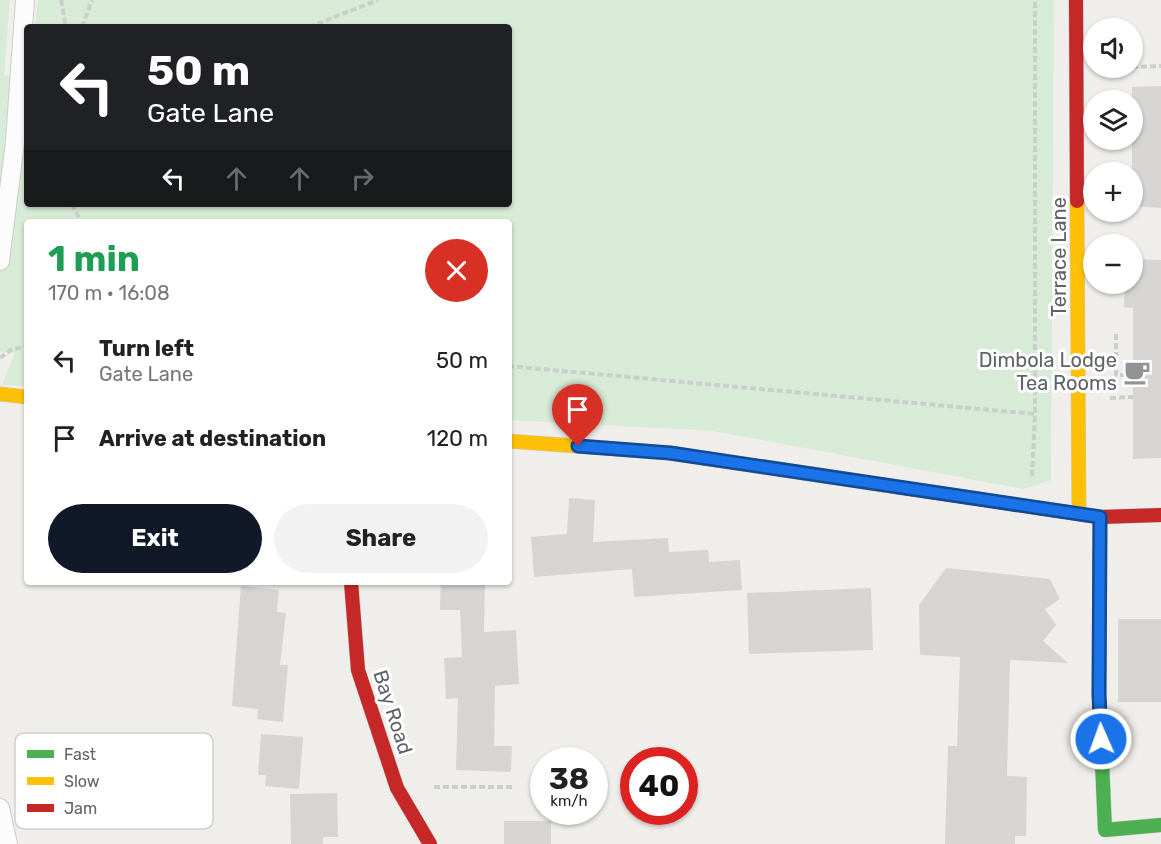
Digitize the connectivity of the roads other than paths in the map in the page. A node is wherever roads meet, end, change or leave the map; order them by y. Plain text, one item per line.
1 (25, 0) edge
2 (1076, 0) edge
3 (0, 261) edge
4 (0, 394) edge
5 (24, 397) edge
6 (512, 441) edge
7 (1079, 514) junction
8 (1161, 515) edge
9 (1100, 517) junction
10 (351, 585) edge
11 (0, 808) edge
12 (1161, 825) edge
13 (8, 844) edge
14 (430, 844) edge

1 - 3 lane
2 - 7 street, Terrace Lane
4 - 5 street
6 - 7 street
7 - 9 street
8 - 9 street
9 - 12 street
10 - 14 street, Bay Road
11 - 13 lane

